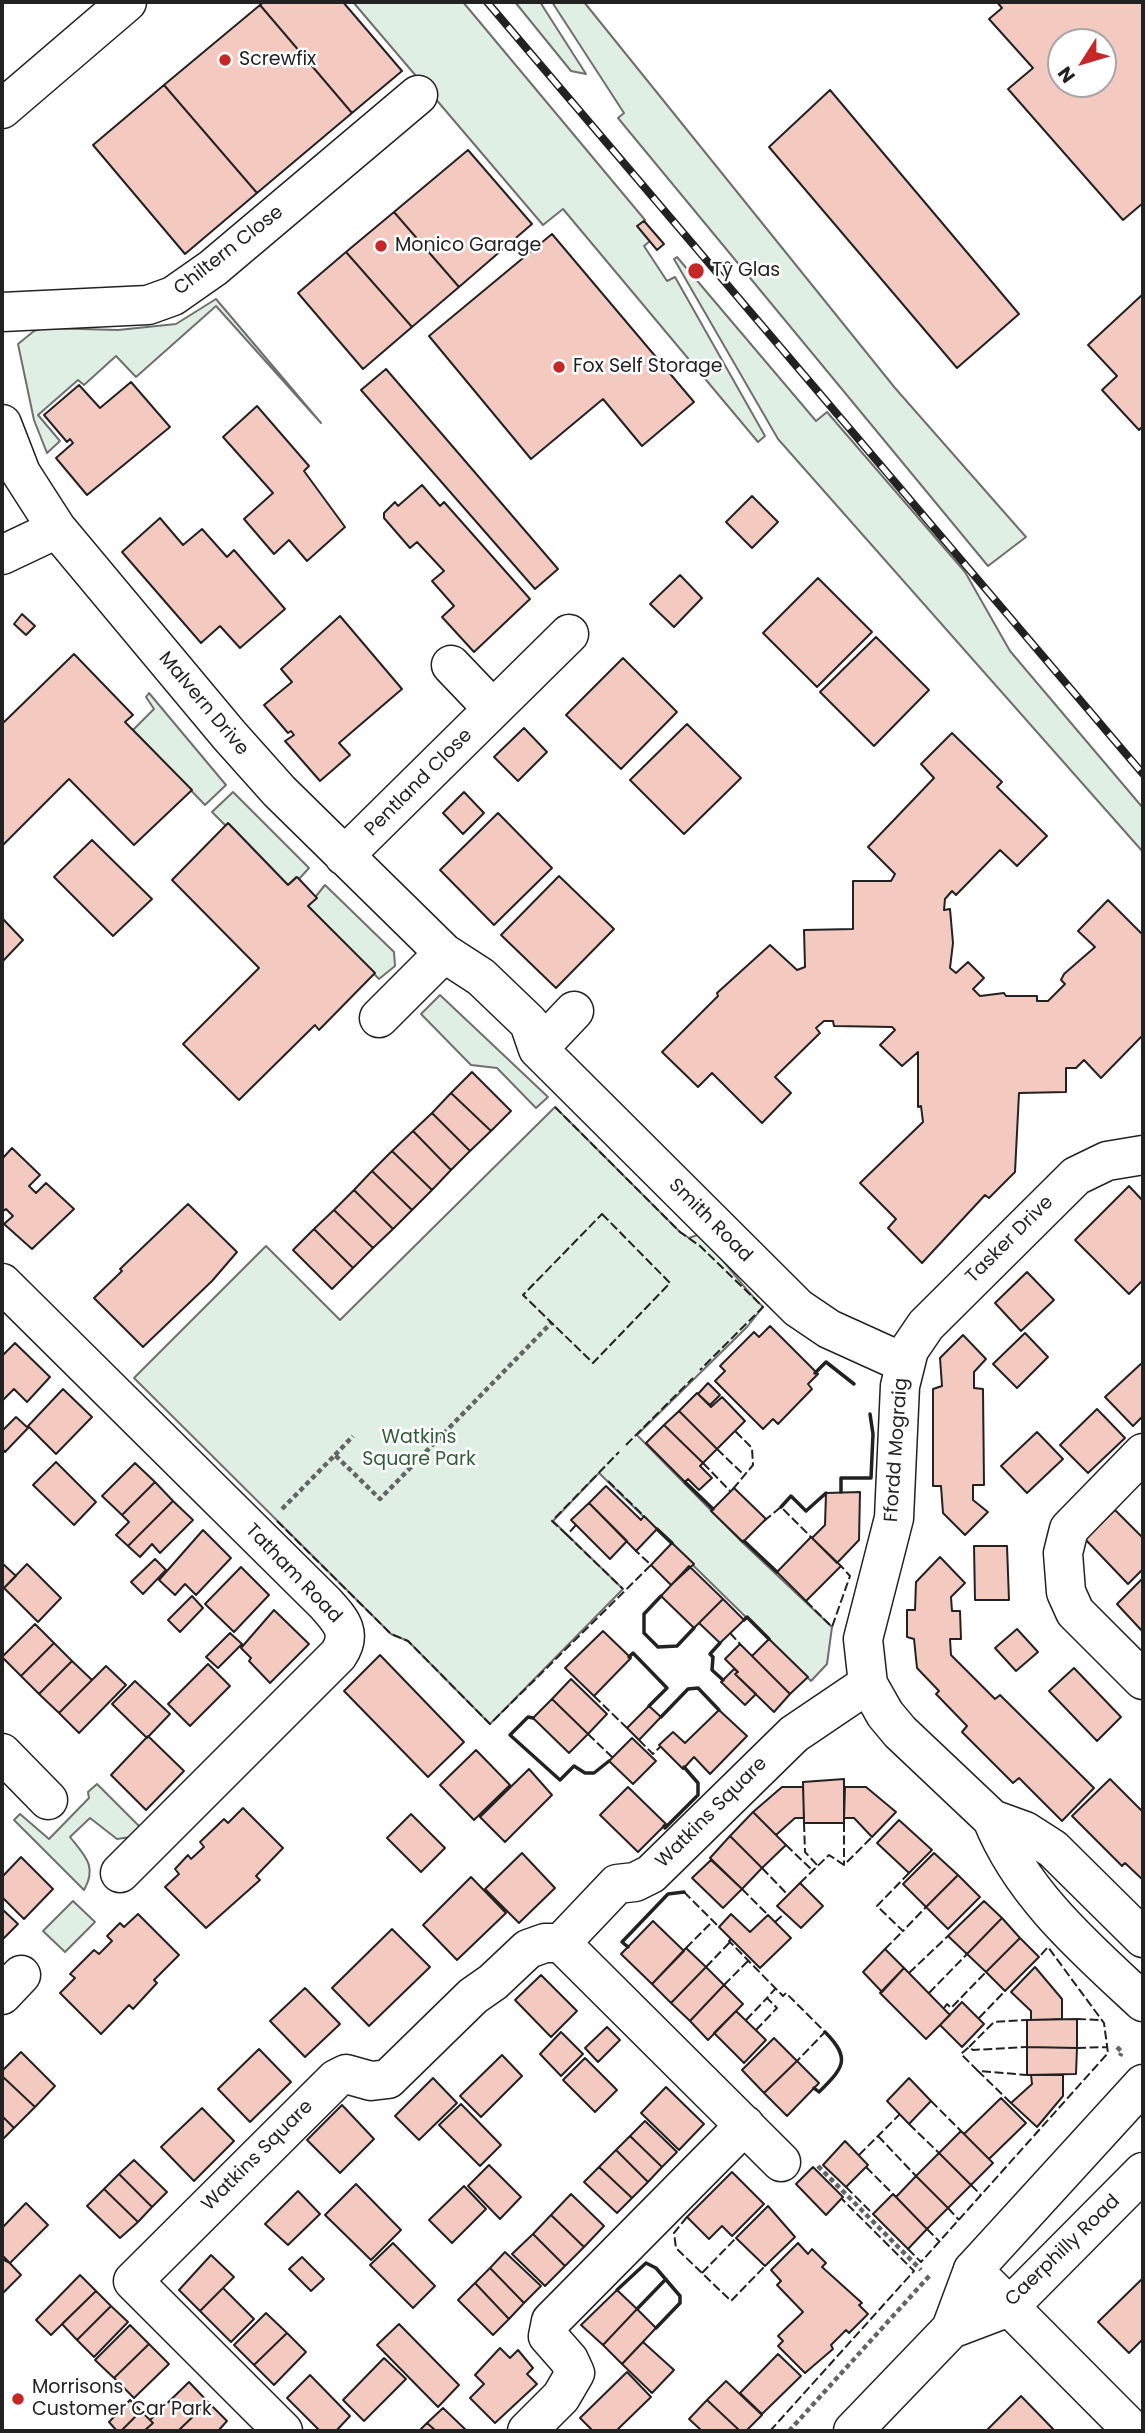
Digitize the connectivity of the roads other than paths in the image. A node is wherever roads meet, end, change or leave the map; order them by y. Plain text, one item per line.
1 (127, 2) edge
2 (418, 95) dead end
3 (2, 109) edge
4 (2, 312) edge
5 (2, 424) edge
6 (14, 493) edge
7 (57, 529) junction
8 (2, 555) edge
9 (569, 634) dead end
10 (451, 665) dead end
11 (493, 709) junction
12 (344, 856) junction
13 (444, 953) junction
14 (574, 1011) dead end
15 (379, 1018) dead end
16 (538, 1049) junction
17 (1143, 1155) edge
18 (3, 1286) edge
19 (904, 1363) junction
20 (1143, 1453) edge
21 (1143, 1680) edge
22 (868, 1684) junction
23 (2, 1753) edge
24 (48, 1800) dead end
25 (992, 1819) junction
26 (120, 1873) dead end
27 (1143, 1938) edge
28 (561, 1943) junction
29 (1143, 2002) edge
30 (1143, 2084) edge
31 (745, 2125) junction
32 (797, 2161) road end
33 (1143, 2172) edge
34 (973, 2270) junction
35 (1009, 2307) junction
36 (951, 2329) junction
37 (283, 2431) edge
38 (527, 2431) edge
39 (853, 2431) edge
40 (1133, 2431) edge

1 - 3 street
2 - 4 street, Chiltern Close
5 - 6 street, Malvern Drive
6 - 7 street, Malvern Drive
7 - 8 street
7 - 12 street, Malvern Drive
9 - 11 street, Pentland Close
10 - 11 street
11 - 12 street, Pentland Close
12 - 13 street, Malvern Drive
13 - 15 street
13 - 16 street, Smith Road
14 - 16 street
16 - 19 street, Smith Road
17 - 19 street, Tasker Drive
18 - 26 street, Tatham Road
19 - 22 street, Ffordd Mograig
20 - 21 street
22 - 25 street, Ffordd Mograig
22 - 28 street, Watkins Square
23 - 24 street
25 - 27 street, Ffordd Mograig
25 - 29 street, Ffordd Mograig
28 - 31 street
28 - 37 street, Watkins Square
30 - 34 street
31 - 32 street
31 - 38 street
33 - 35 street, Caerphilly Road
34 - 35 street
34 - 36 street
35 - 36 street, Caerphilly Road
35 - 40 street
36 - 39 street, Caerphilly Road

